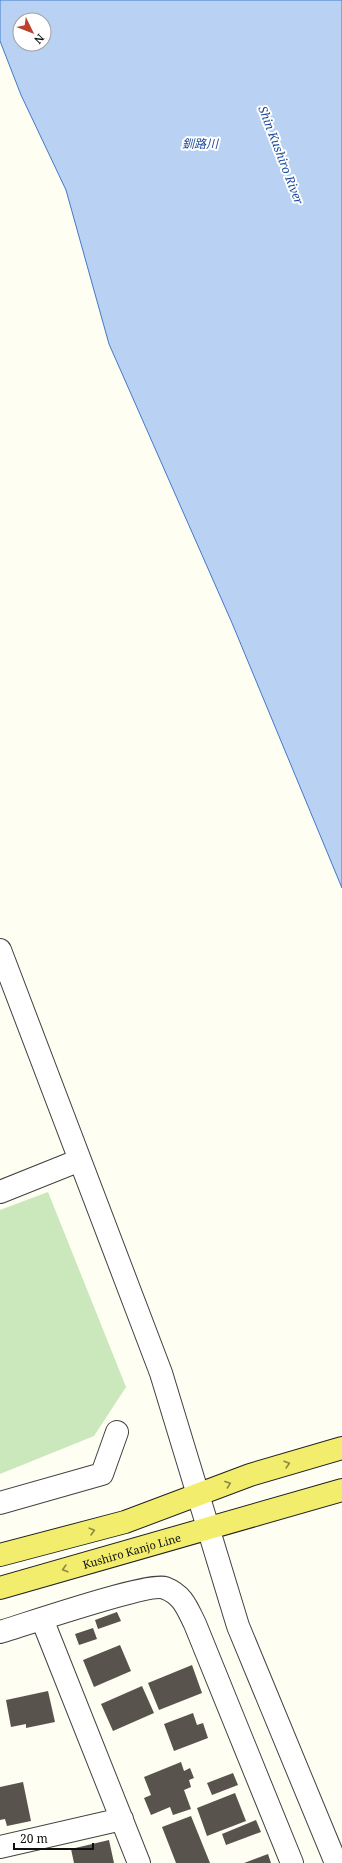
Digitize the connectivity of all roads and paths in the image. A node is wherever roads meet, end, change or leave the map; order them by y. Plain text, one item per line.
1 (0, 950) edge
2 (80, 1160) junction
3 (0, 1192) edge
4 (117, 1432) dead end
5 (342, 1448) edge
6 (342, 1490) edge
7 (198, 1495) junction
8 (0, 1503) edge
9 (208, 1528) junction
10 (0, 1556) edge
11 (0, 1588) edge
12 (42, 1619) junction
13 (0, 1632) edge
14 (122, 1819) junction
15 (0, 1847) edge
16 (337, 1856) edge
17 (139, 1863) edge
18 (292, 1863) edge

1 - 2 street
2 - 3 street
2 - 7 street
4 - 8 street
7 -> 5 main road
6 - 9 main road, Kushiro Kanjo Line
7 - 9 street
10 -> 7 main road
9 -> 11 main road, Kushiro Kanjo Line
9 - 16 street
12 - 13 street
12 - 14 street
12 - 18 street
14 - 15 street
14 - 17 street

